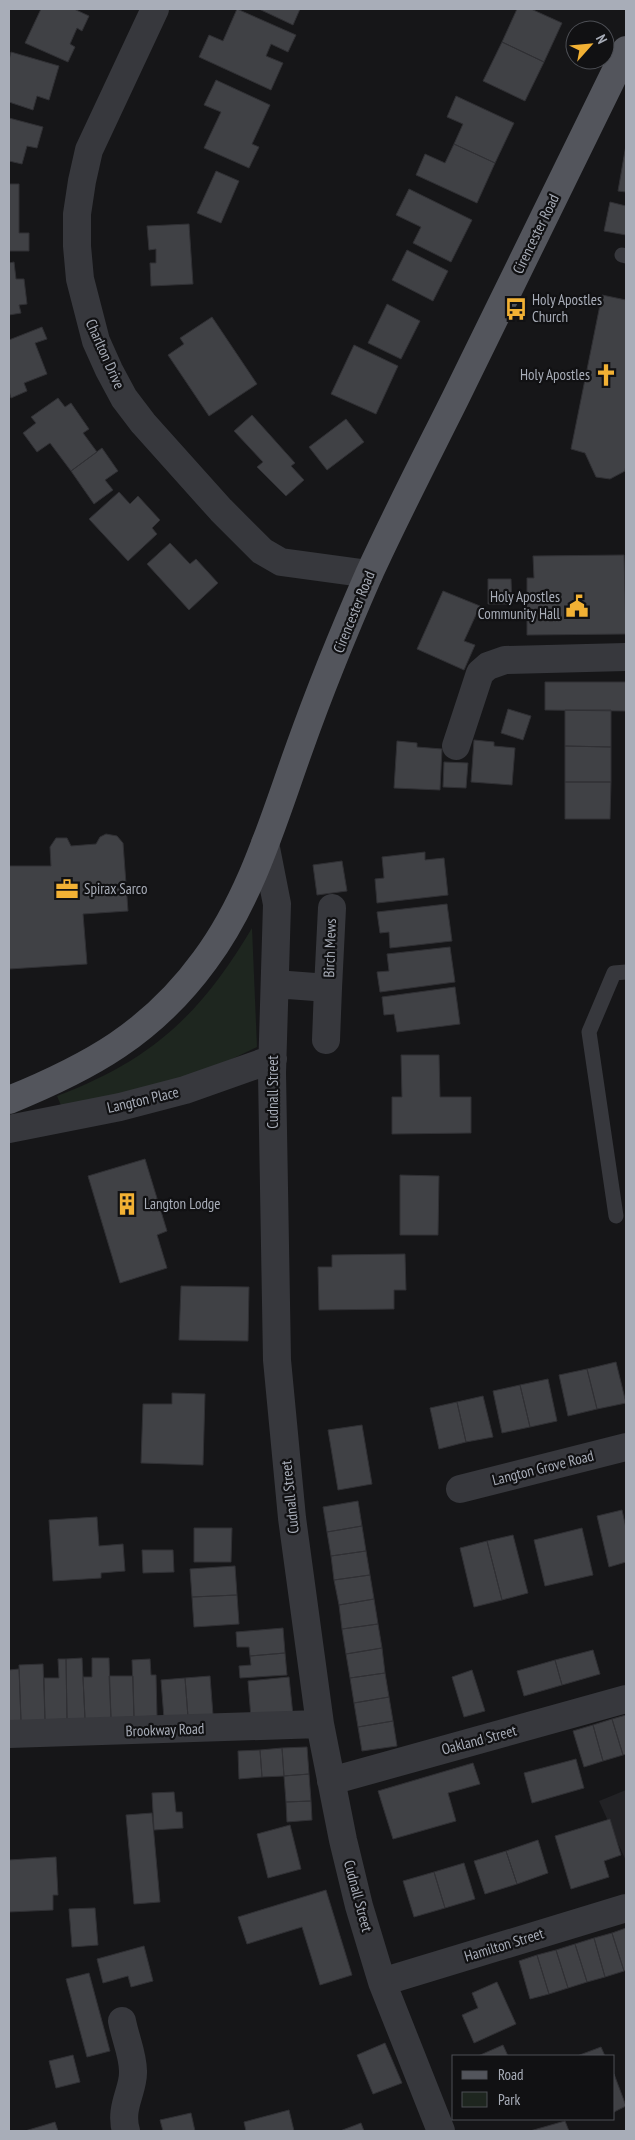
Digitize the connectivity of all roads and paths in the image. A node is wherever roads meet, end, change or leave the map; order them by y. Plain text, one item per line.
1 (155, 9) edge
2 (626, 50) edge
3 (369, 574) junction
4 (626, 657) edge
5 (456, 746) dead end
6 (265, 843) junction
7 (332, 908) dead end
8 (626, 972) edge
9 (275, 984) junction
10 (328, 988) junction
11 (326, 1040) dead end
12 (273, 1059) junction
13 (9, 1100) edge
14 (9, 1129) edge
15 (616, 1216) dead end
16 (626, 1447) edge
17 (460, 1489) dead end
18 (626, 1699) edge
19 (320, 1724) junction
20 (9, 1734) edge
21 (331, 1781) junction
22 (626, 1908) edge
23 (382, 1982) junction
24 (122, 2021) dead end
25 (126, 2131) edge
26 (441, 2131) edge

1 - 3 street, Charlton Drive
2 - 3 main road, Cirencester Road
3 - 6 main road, Cirencester Road
4 - 5 street
6 - 9 street, Cudnall Street
6 - 13 main road, Cirencester Road
7 - 10 street, Birch Mews
8 - 15 lane
9 - 10 street, Birch Mews
9 - 12 street, Cudnall Street
10 - 11 street, Birch Mews
12 - 14 street, Langton Place
12 - 19 street, Cudnall Street
16 - 17 street, Langton Grove Road
18 - 21 street, Oakland Street
19 - 20 street, Brookway Road
19 - 21 street, Cudnall Street
21 - 23 street, Cudnall Street
22 - 23 street, Hamilton Street
23 - 26 street, Cudnall Street
24 - 25 street

